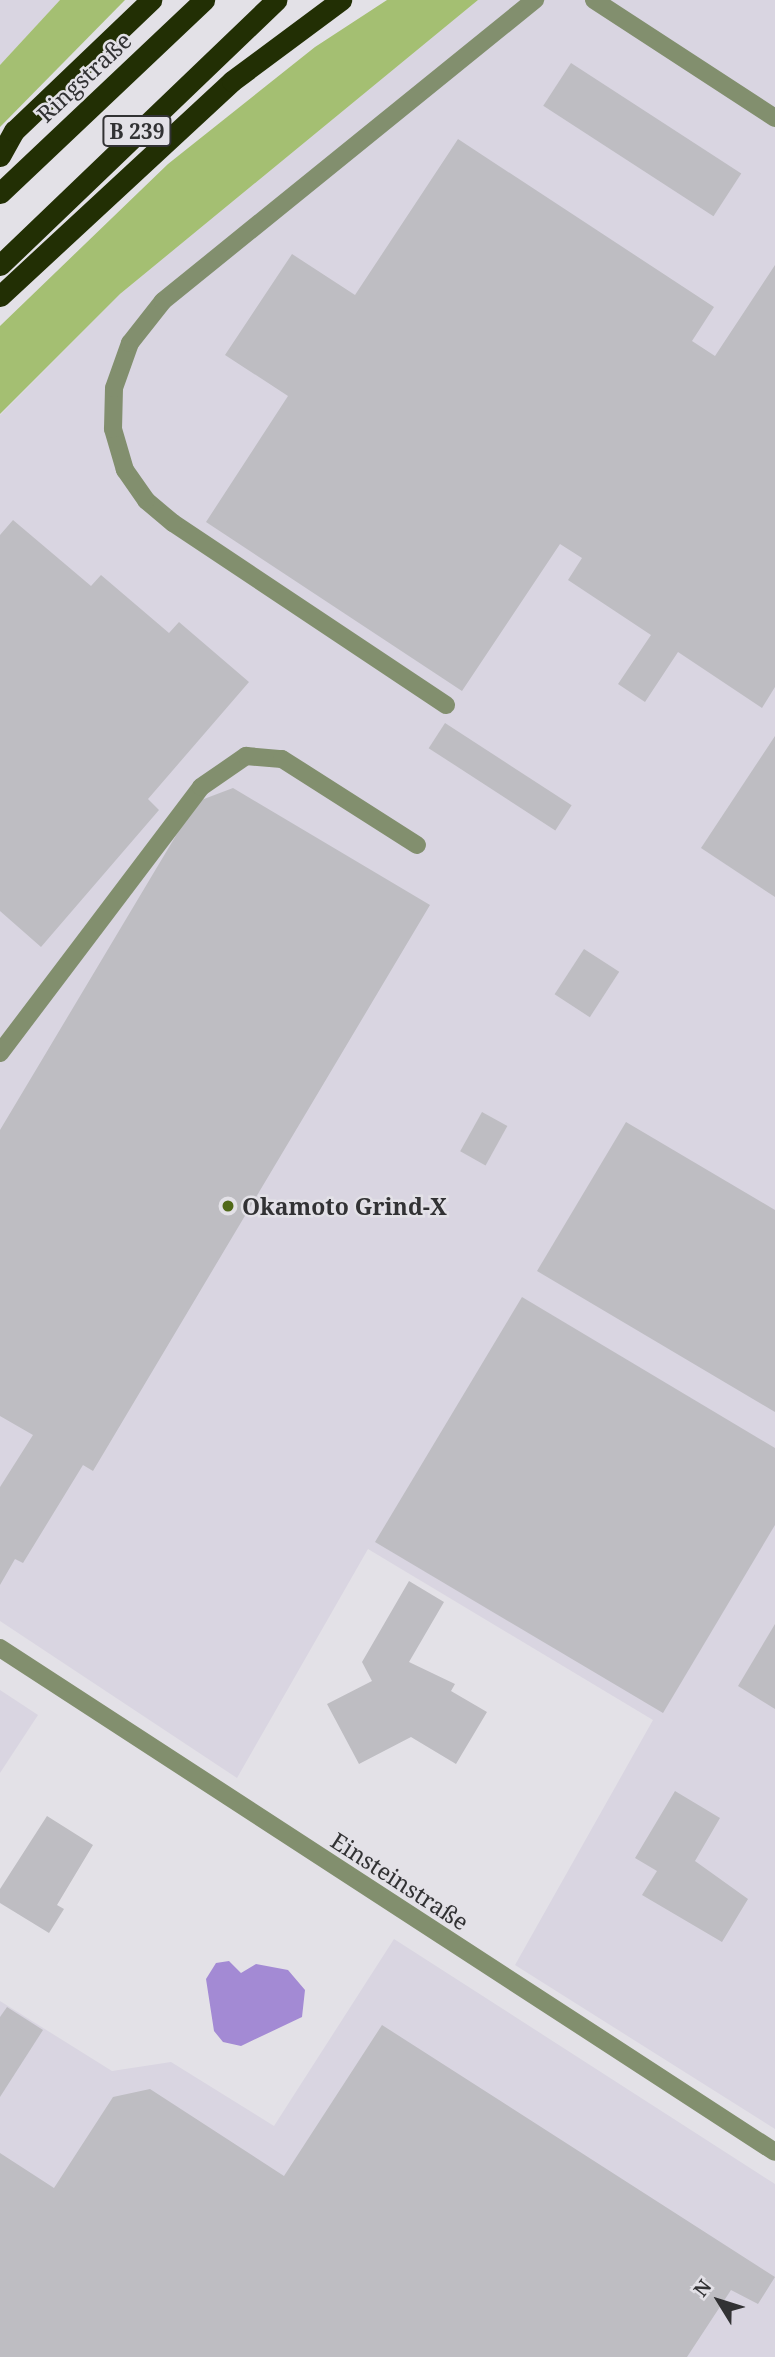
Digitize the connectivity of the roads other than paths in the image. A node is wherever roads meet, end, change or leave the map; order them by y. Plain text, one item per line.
1 (151, 0) edge
2 (204, 0) edge
3 (276, 0) edge
4 (341, 0) edge
5 (535, 0) edge
6 (594, 0) edge
7 (775, 118) edge
8 (0, 156) edge
9 (0, 193) edge
10 (0, 265) edge
11 (0, 296) edge
12 (446, 705) dead end
13 (417, 845) dead end
14 (0, 1053) edge
15 (0, 1648) edge
16 (775, 2152) edge

1 - 8 highway
2 - 9 highway, Ringstraße / B 239
3 - 10 highway, B 239
4 - 11 highway
5 - 12 street
6 - 7 street
13 - 14 street
15 - 16 street, Einsteinstraße

